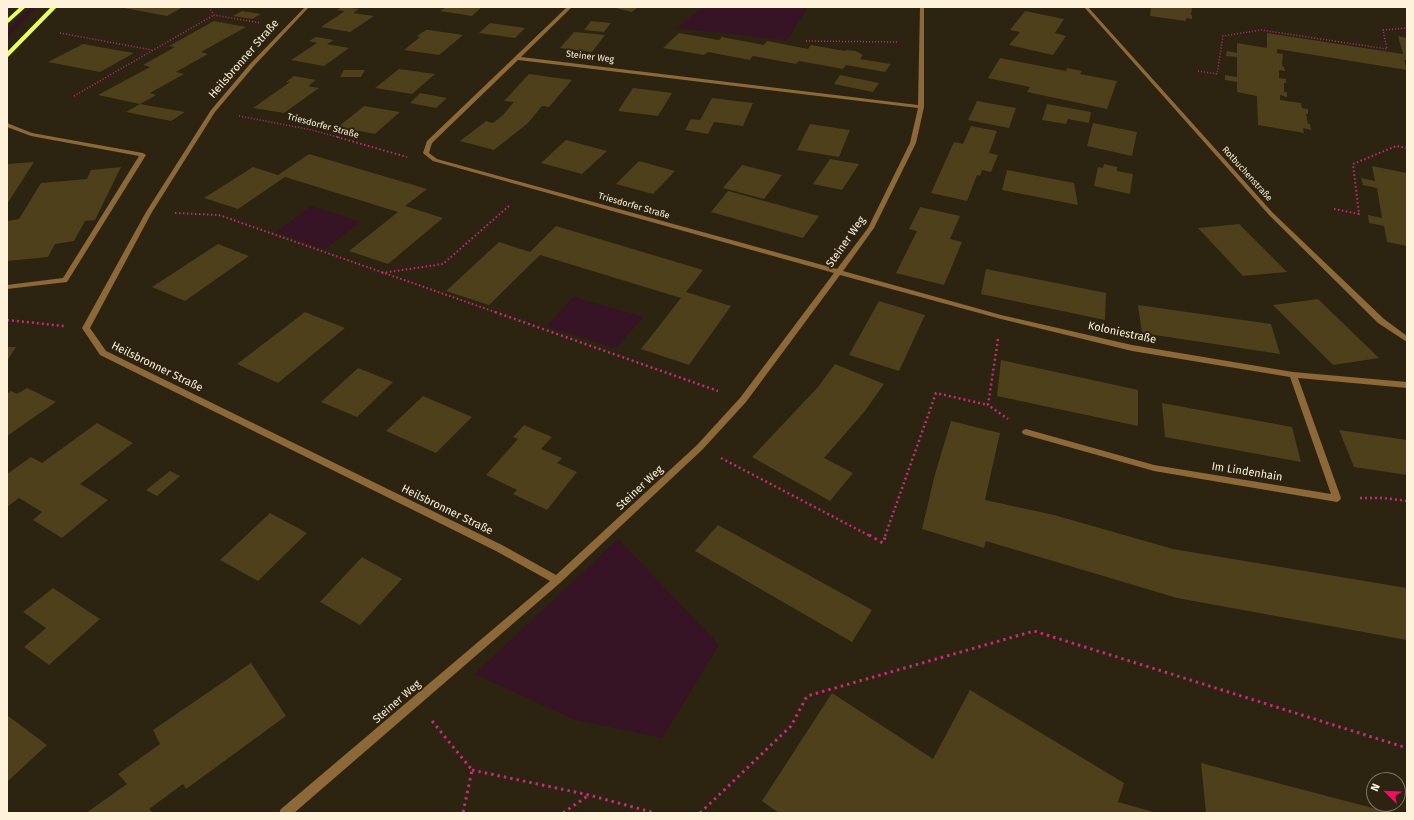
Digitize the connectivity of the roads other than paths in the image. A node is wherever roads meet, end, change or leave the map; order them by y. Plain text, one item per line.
1 (23, 7) edge
2 (54, 7) edge
3 (307, 7) edge
4 (570, 7) edge
5 (922, 7) edge
6 (1086, 7) edge
7 (7, 22) edge
8 (7, 56) edge
9 (517, 58) junction
10 (921, 107) junction
11 (7, 125) edge
12 (838, 272) junction
13 (7, 287) edge
14 (1407, 340) edge
15 (1293, 374) junction
16 (1407, 385) edge
17 (1026, 432) road end
18 (557, 580) junction
19 (285, 813) edge

1 - 7 main road
2 - 8 main road
3 - 18 street, Heilsbronner Straße
4 - 9 street
5 - 10 street, Steiner Weg
6 - 14 street, Rotbuchenstraße
9 - 10 street, Steiner Weg
9 - 12 street, Triesdorfer Straße
10 - 12 street, Steiner Weg
11 - 13 street
12 - 15 street, Koloniestraße
12 - 18 street, Steiner Weg
15 - 16 street, Koloniestraße
15 - 17 street, Im Lindenhain
18 - 19 street, Steiner Weg

